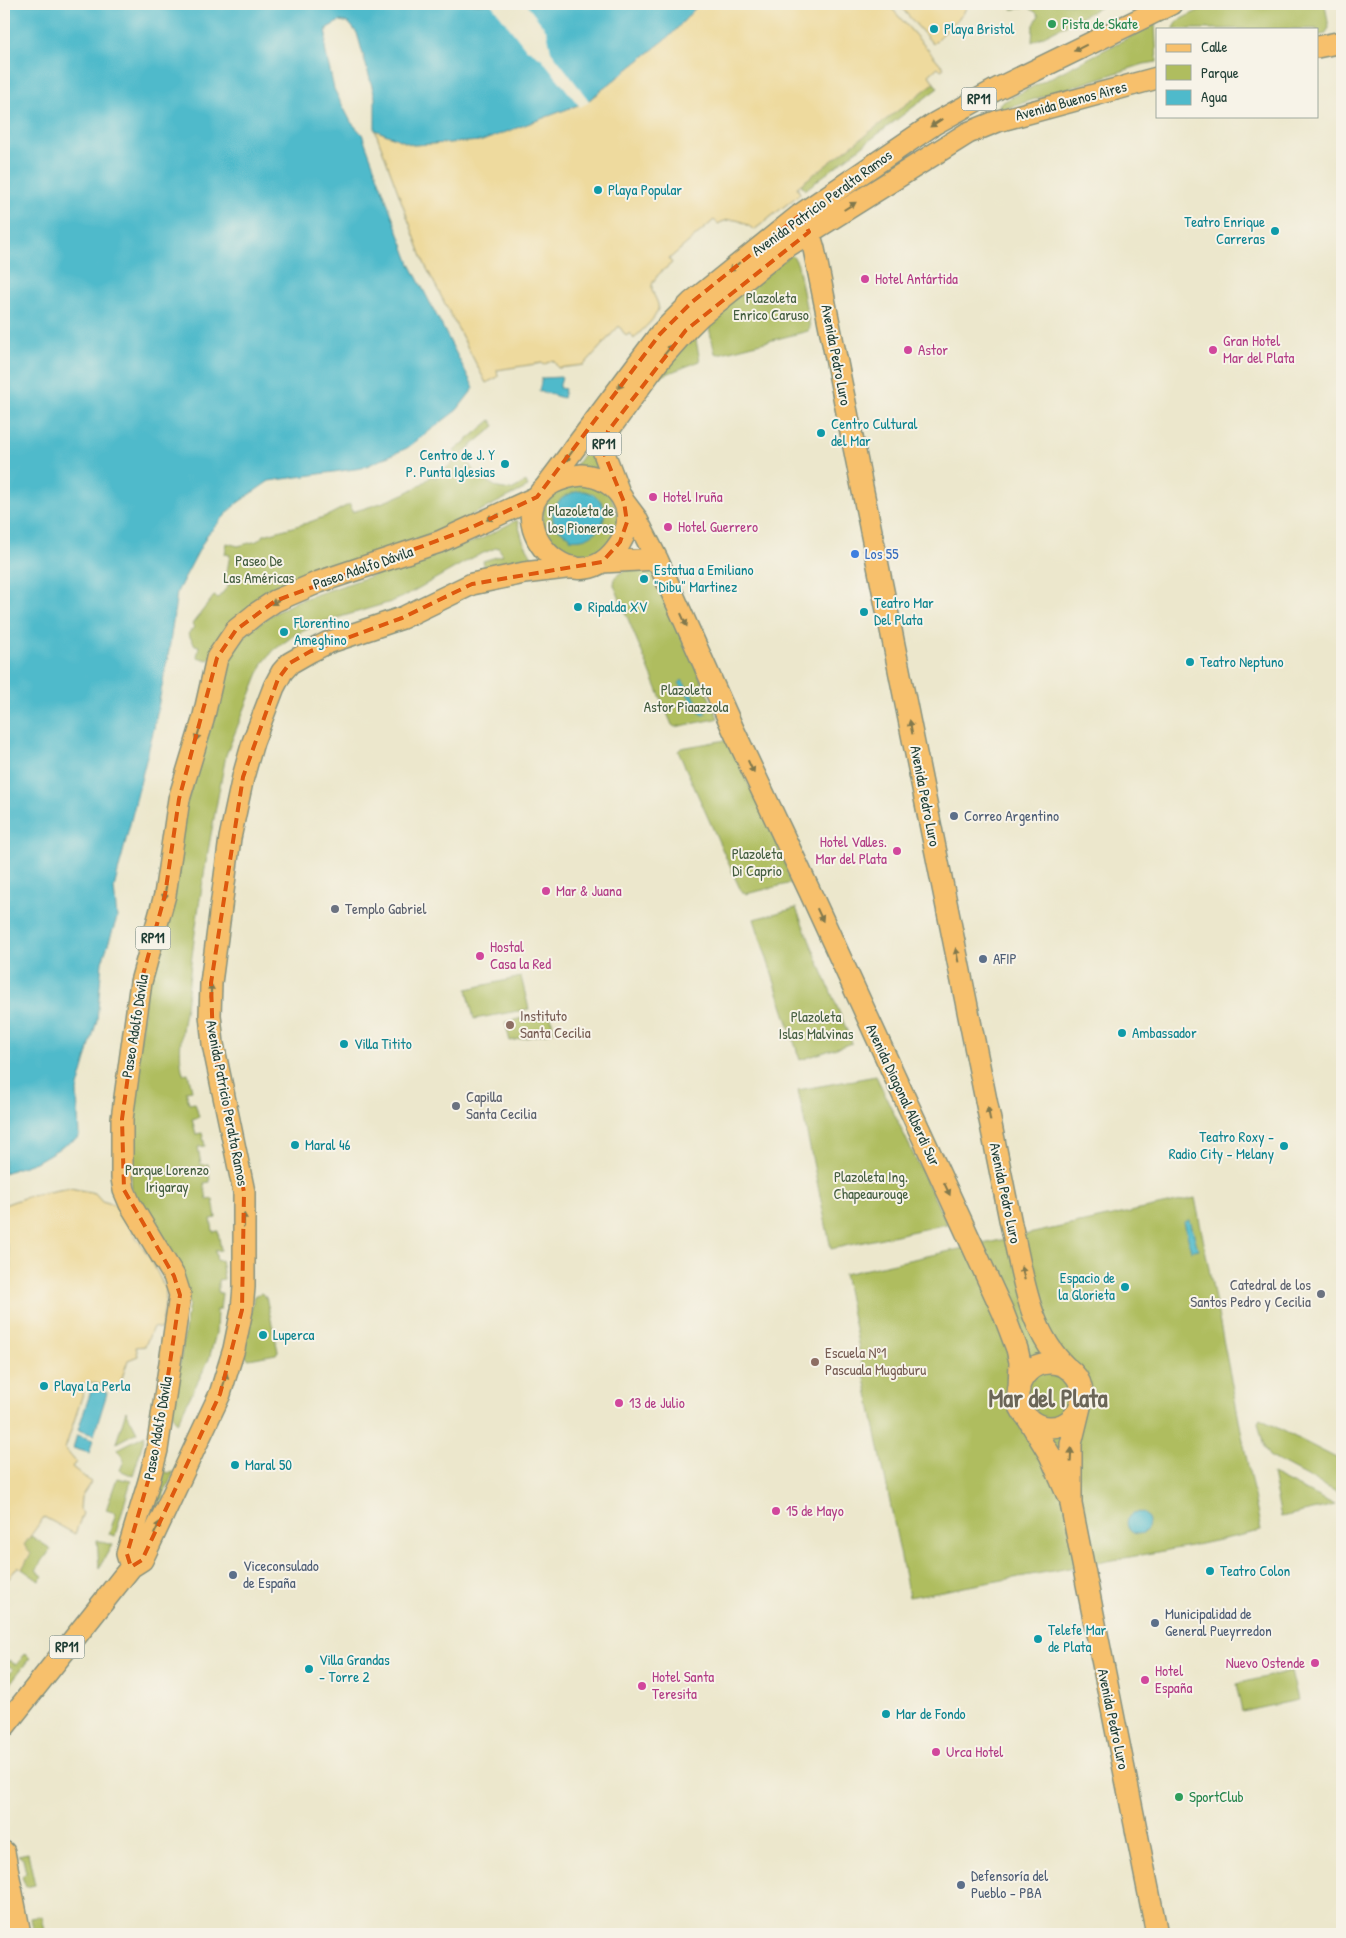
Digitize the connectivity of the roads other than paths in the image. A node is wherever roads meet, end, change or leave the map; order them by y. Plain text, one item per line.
1 (1171, 4) edge
2 (1342, 42) edge
3 (1318, 47) edge
4 (1156, 78) edge
5 (985, 126) joint
6 (804, 224) junction
7 (541, 493) junction
8 (621, 496) junction
9 (657, 559) junction
10 (602, 562) junction
11 (574, 567) junction
12 (1032, 1310) junction
13 (1003, 1312) junction
14 (1068, 1369) junction
15 (1019, 1390) junction
16 (1080, 1407) junction
17 (1027, 1417) junction
18 (156, 1450) junction
19 (190, 1460) junction
20 (1071, 1504) junction
21 (130, 1568) junction
22 (4, 1727) edge
23 (4, 1852) edge
24 (20, 1934) edge
25 (1157, 1934) edge

1 -> 6 main road, Avenida Patricio Peralta Ramos / RP11
2 - 3 main road
4 - 5 main road, Avenida Buenos Aires / RP11
6 -> 5 main road, Avenida Patricio Peralta Ramos / RP11
6 -> 7 main road, Avenida Patricio Peralta Ramos / RP11
8 -> 6 main road, Avenida Patricio Peralta Ramos / RP11
12 -> 6 main road, Avenida Pedro Luro
7 - 8 main road, RP11
7 - 11 main road, RP11
7 -> 18 main road, Paseo Adolfo Dávila / RP11
8 - 9 main road, Avenida Diagonal Alberdi Sur
8 - 10 main road, RP11
9 - 10 main road
9 -> 13 main road, Avenida Diagonal Alberdi Sur
10 - 11 main road, RP11
19 -> 11 main road, Avenida Patricio Peralta Ramos / RP11
12 - 13 main road
12 - 14 main road, Avenida Pedro Luro
13 - 15 main road, Avenida Diagonal Alberdi Sur
14 - 15 main road
14 - 16 main road
15 - 17 main road
16 - 17 main road
20 -> 16 main road, Avenida Pedro Luro
17 - 20 main road, Avenida Pedro Luro
18 - 19 main road
18 - 21 main road, Paseo Adolfo Dávila / RP11
21 -> 19 main road, Avenida Patricio Peralta Ramos / RP11
20 - 25 main road, Avenida Pedro Luro
21 - 22 main road, Avenida Patricio Peralta Ramos / RP11
23 - 24 main road

